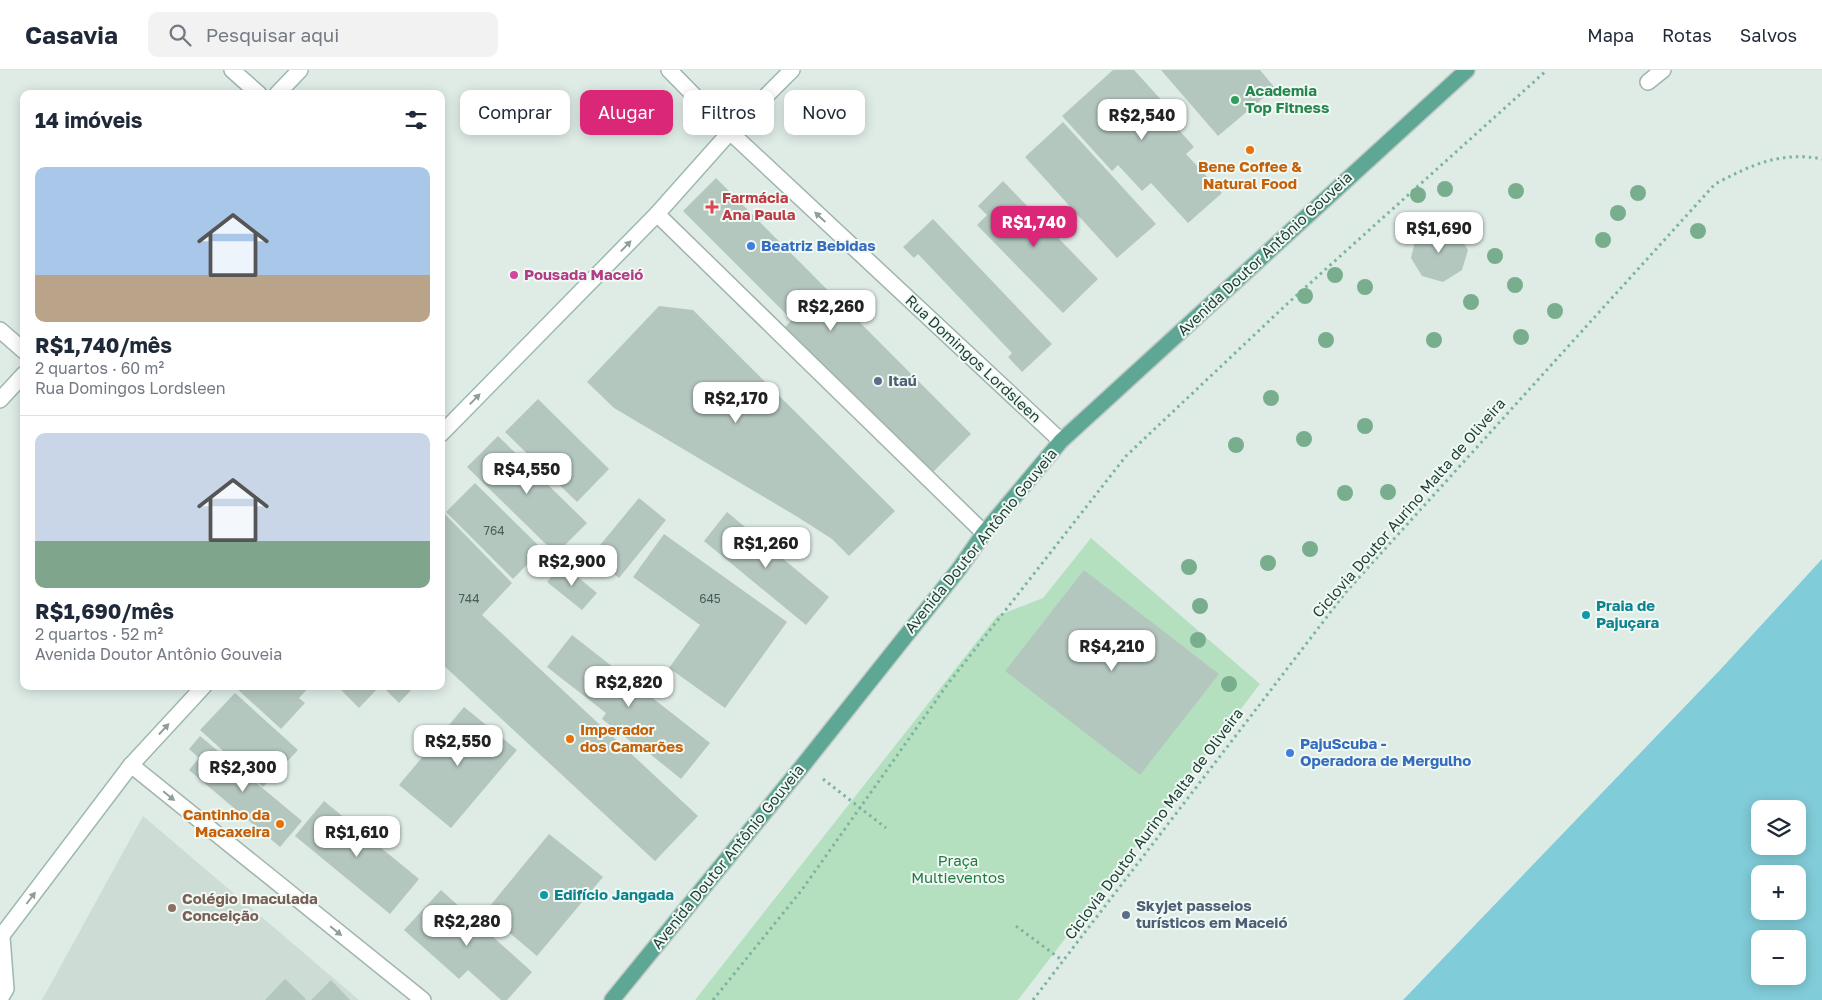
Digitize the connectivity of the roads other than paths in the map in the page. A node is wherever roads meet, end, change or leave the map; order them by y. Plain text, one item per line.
1 (232, 70) edge
2 (300, 70) edge
3 (668, 70) edge
4 (792, 70) edge
5 (1467, 70) edge
6 (1663, 70) edge
7 (1648, 82) dead end
8 (254, 90) edge
9 (281, 90) edge
10 (688, 90) edge
11 (772, 90) edge
12 (727, 135) edge
13 (733, 135) edge
14 (657, 214) junction
15 (0, 330) edge
16 (20, 348) edge
17 (20, 378) edge
18 (0, 400) edge
19 (445, 430) edge
20 (1060, 441) junction
21 (984, 533) junction
22 (200, 690) edge
23 (131, 765) junction
24 (1, 938) edge
25 (0, 999) edge
26 (423, 1000) edge
27 (612, 1000) edge

1 - 8 street
2 - 9 street
3 - 10 street, Rua Domingos Lordsleen
4 - 11 street
5 - 20 main road, Avenida Doutor Antônio Gouveia
6 - 7 street
12 - 14 street
20 -> 13 street, Rua Domingos Lordsleen
19 -> 14 street
14 - 21 street
15 - 16 street
17 - 18 street
20 - 21 main road, Avenida Doutor Antônio Gouveia
21 - 27 main road, Avenida Doutor Antônio Gouveia
23 -> 22 street
24 -> 23 street
23 -> 26 street
24 - 25 street

